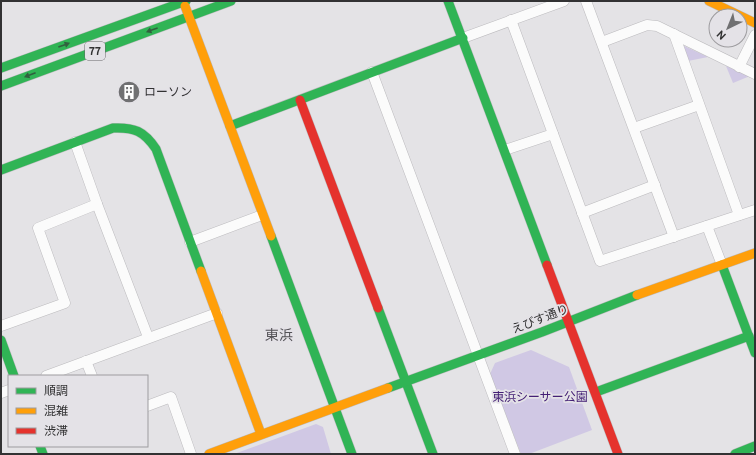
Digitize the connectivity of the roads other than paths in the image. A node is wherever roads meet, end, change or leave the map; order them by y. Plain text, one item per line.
1 (184, 1) edge
2 (231, 1) edge
3 (448, 1) edge
4 (564, 1) edge
5 (586, 1) edge
6 (709, 1) edge
7 (189, 17) junction
8 (511, 20) junction
9 (755, 23) edge
10 (674, 34) junction
11 (755, 36) edge
12 (463, 38) junction
13 (602, 42) junction
14 (739, 67) junction
15 (1, 68) edge
16 (372, 72) junction
17 (755, 74) edge
18 (1, 86) edge
19 (300, 100) junction
20 (699, 105) junction
21 (230, 126) junction
22 (634, 128) junction
23 (553, 134) junction
24 (75, 142) junction
25 (505, 150) junction
26 (1, 170) edge
27 (655, 185) junction
28 (97, 204) junction
29 (755, 210) edge
30 (582, 213) junction
31 (262, 214) junction
32 (739, 216) junction
33 (707, 226) junction
34 (674, 237) junction
35 (190, 242) junction
36 (755, 253) edge
37 (722, 265) junction
38 (216, 313) junction
39 (569, 321) junction
40 (1, 326) edge
41 (749, 336) junction
42 (148, 337) junction
43 (1, 340) edge
44 (755, 353) edge
45 (478, 355) junction
46 (86, 362) junction
47 (14, 375) edge
48 (49, 375) edge
49 (92, 375) edge
50 (406, 382) junction
51 (596, 392) junction
52 (148, 406) edge
53 (334, 408) junction
54 (261, 434) junction
55 (755, 446) edge
56 (192, 454) edge
57 (209, 454) edge
58 (352, 454) edge
59 (433, 454) edge
60 (515, 454) edge
61 (618, 454) edge
62 (735, 454) edge

1 - 7 street
15 -> 1 street, 77
2 - 7 street, 77
3 - 12 street
4 - 8 street
5 - 13 street
6 - 9 street
7 -> 18 street, 77
7 - 21 street
8 - 12 street
8 - 23 street
10 - 13 street
10 - 14 street
10 - 20 street
11 - 14 street
12 - 16 street
12 - 25 street
13 - 22 street
14 - 17 street
16 - 19 street
16 - 45 street
19 - 21 street
19 - 50 street
20 - 22 street
20 - 32 street
21 - 31 street
22 - 27 street
23 - 25 street
23 - 30 street
24 - 26 street
24 - 28 street
24 - 35 street
25 - 39 street
27 - 30 street
27 - 34 street
28 - 40 street
28 - 42 street
29 - 32 street
30 - 34 street
31 - 35 street
31 - 53 street
32 - 33 street
33 - 34 street
33 - 37 street
35 - 38 street
36 - 37 street, えびす通り
37 - 39 street, えびす通り
37 - 41 street
38 - 42 street
38 - 54 street
39 - 45 street, えびす通り
39 - 51 street
41 - 44 street
41 - 51 street
42 - 46 street
43 - 47 street
45 - 50 street, えびす通り
45 - 60 street
46 - 48 street
46 - 49 street
50 - 53 street, えびす通り
50 - 59 street
51 - 61 street
52 - 56 street
53 - 54 street, えびす通り
53 - 58 street
54 - 57 street, えびす通り
55 - 62 street

